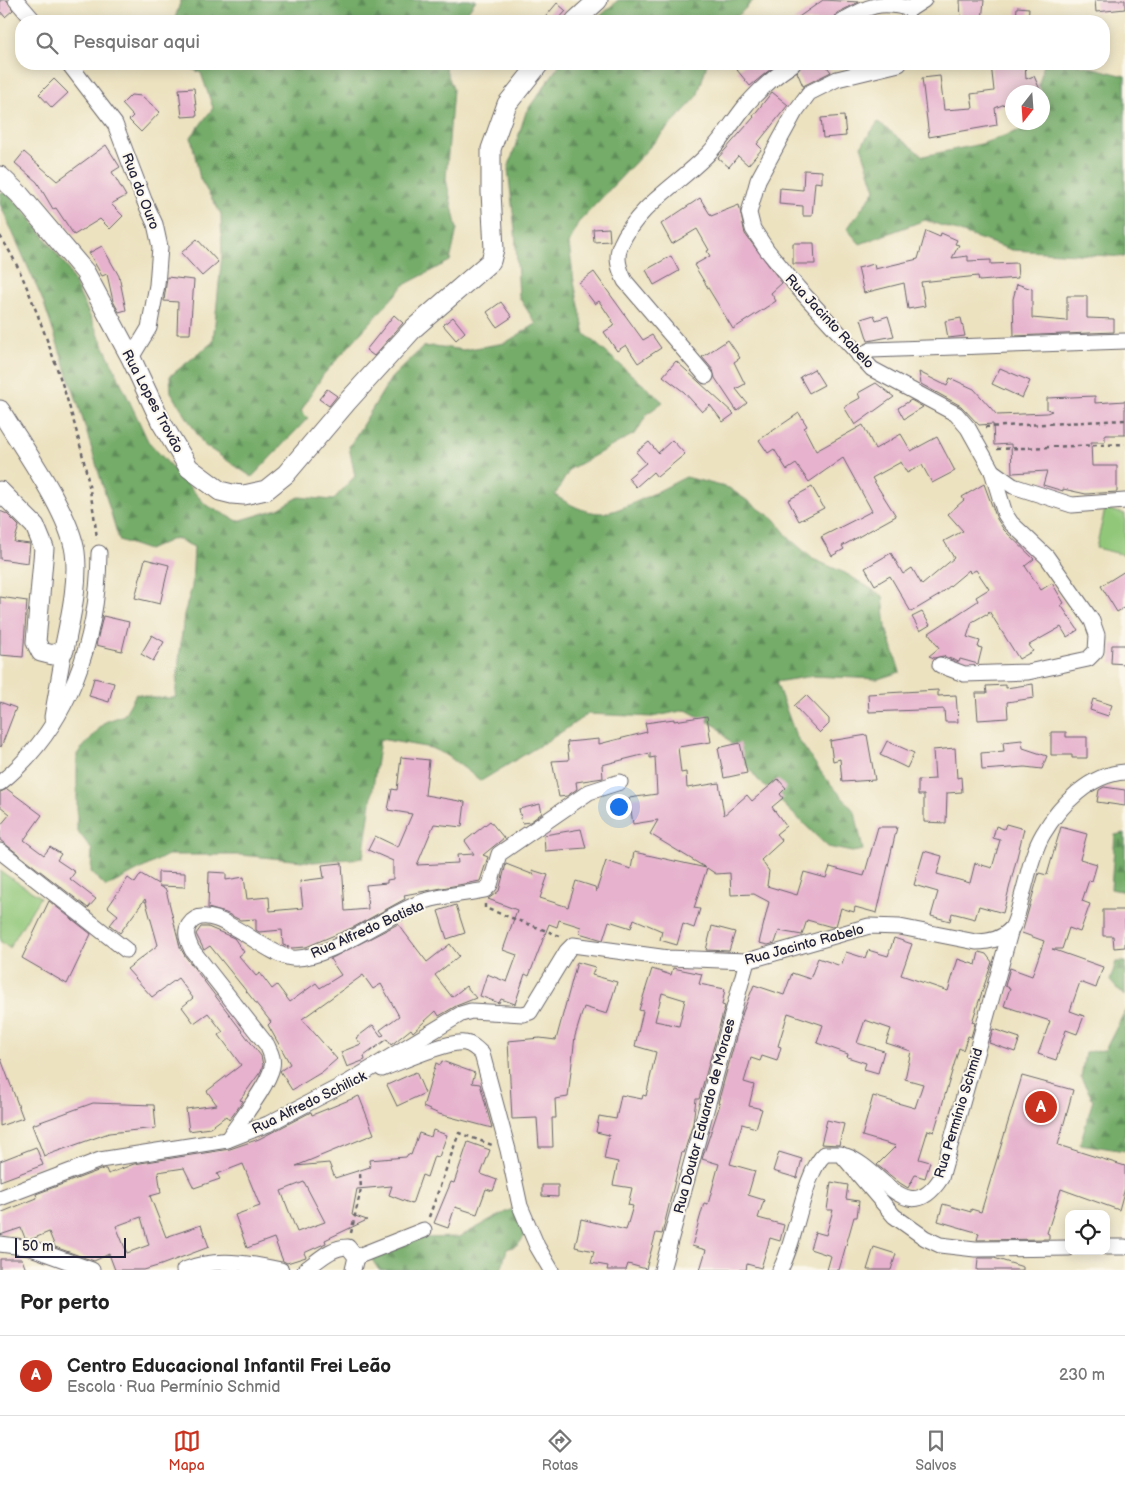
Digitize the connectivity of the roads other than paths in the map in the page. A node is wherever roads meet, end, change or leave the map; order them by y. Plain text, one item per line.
1 (16, 0) edge
2 (598, 0) edge
3 (924, 0) edge
4 (29, 15) edge
5 (582, 15) edge
6 (855, 15) edge
7 (911, 15) edge
8 (74, 70) edge
9 (534, 70) edge
10 (784, 70) edge
11 (874, 70) edge
12 (0, 176) edge
13 (1125, 342) edge
14 (859, 356) junction
15 (131, 358) junction
16 (706, 376) dead end
17 (0, 410) edge
18 (992, 471) junction
19 (0, 491) edge
20 (1125, 501) edge
21 (99, 553) road end
22 (64, 650) junction
23 (940, 665) dead end
24 (50, 728) junction
25 (1125, 772) edge
26 (620, 782) dead end
27 (0, 783) edge
28 (0, 851) edge
29 (1012, 929) junction
30 (126, 950) dead end
31 (747, 961) junction
32 (352, 1080) junction
33 (227, 1140) junction
34 (841, 1154) junction
35 (0, 1198) edge
36 (424, 1230) road end
37 (0, 1244) edge
38 (1110, 1247) edge
39 (1125, 1247) edge
40 (1065, 1248) edge
41 (352, 1258) edge
42 (92, 1270) edge
43 (184, 1270) edge
44 (281, 1270) edge
45 (306, 1270) edge
46 (551, 1270) edge
47 (662, 1270) edge
48 (780, 1270) edge

1 - 4 street
2 - 5 main road
3 - 7 street
6 - 7 street
8 - 15 street, Rua do Ouro
9 - 15 main road, Rua Lopes Trovão
10 - 16 street
11 - 14 street, Rua Jacinto Rabelo
12 - 15 main road, Rua Lopes Trovão
13 - 14 street
14 - 18 street, Rua Jacinto Rabelo
17 - 22 main road
18 - 20 street, Rua Jacinto Rabelo
18 - 23 street
19 - 22 main road
21 - 24 street
22 - 24 street
24 - 27 street
25 - 29 street
26 - 33 street, Rua Alfredo Batista
28 - 30 street
29 - 31 street, Rua Jacinto Rabelo
29 - 34 street, Rua Permínio Schmid
31 - 32 street, Rua Jacinto Rabelo
31 - 47 street, Rua Doutor Eduardo de Moraes
32 - 33 street, Rua Alfredo Schilick
32 - 46 street, Rua Alfredo Schilick
33 - 35 street, Rua Alfredo Schilick
34 - 40 street
34 - 48 street
36 - 41 street
37 - 42 street
38 - 39 street
41 - 45 street
43 - 44 street

